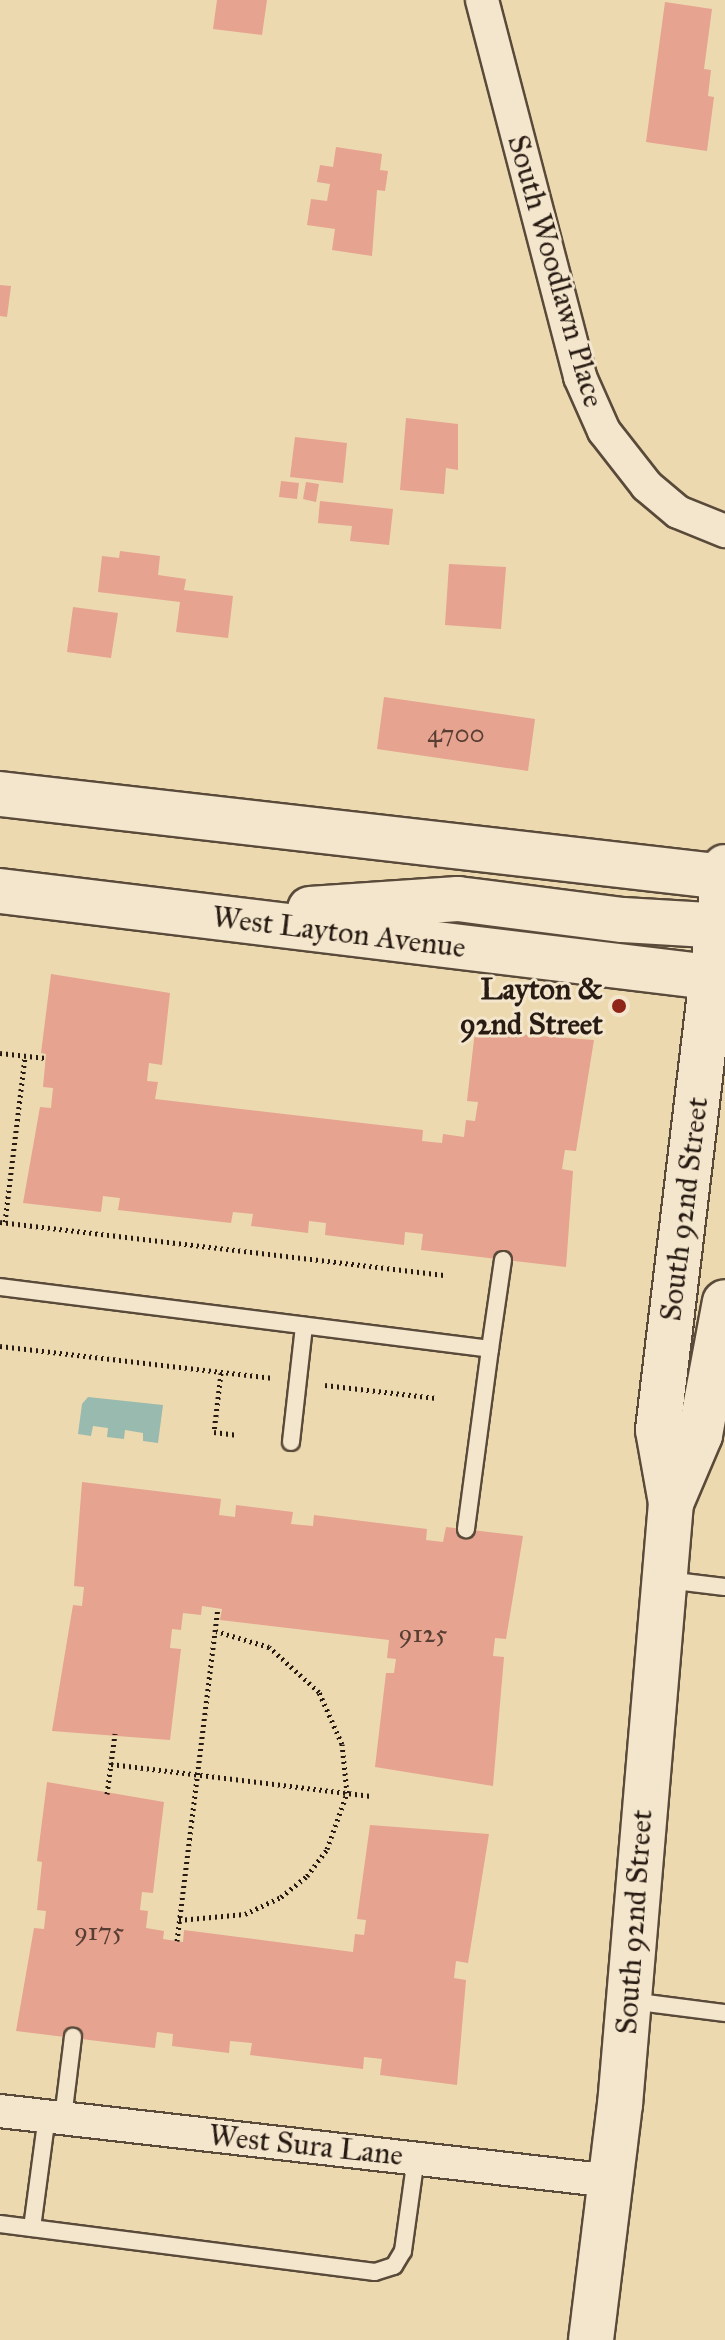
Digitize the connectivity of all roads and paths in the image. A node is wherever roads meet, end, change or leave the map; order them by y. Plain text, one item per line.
1 (482, 0) edge
2 (725, 531) edge
3 (0, 794) edge
4 (724, 874) edge
5 (0, 891) edge
6 (720, 955) edge
7 (0, 1053) edge
8 (25, 1056) junction
9 (46, 1058) dead end
10 (2, 1222) edge
11 (503, 1260) dead end
12 (444, 1275) dead end
13 (0, 1287) edge
14 (725, 1302) edge
15 (304, 1326) junction
16 (0, 1346) edge
17 (490, 1349) junction
18 (221, 1373) junction
19 (276, 1379) dead end
20 (321, 1384) dead end
21 (436, 1398) dead end
22 (238, 1435) dead end
23 (291, 1442) dead end
24 (671, 1503) junction
25 (466, 1529) dead end
26 (664, 1580) junction
27 (725, 1587) edge
28 (218, 1609) dead end
29 (216, 1631) junction
30 (115, 1734) dead end
31 (111, 1764) junction
32 (197, 1775) junction
33 (347, 1793) junction
34 (107, 1794) dead end
35 (371, 1796) dead end
36 (179, 1920) junction
37 (177, 1941) dead end
38 (629, 2001) junction
39 (725, 2013) edge
40 (73, 2037) dead end
41 (0, 2111) edge
42 (55, 2117) junction
43 (416, 2157) junction
44 (612, 2181) junction
45 (0, 2224) edge
46 (32, 2228) junction
47 (591, 2340) edge

1 - 2 street, South Woodlawn Place
3 - 4 main road
4 - 6 main road, South 92nd Street
5 - 6 main road, West Layton Avenue
6 - 24 main road, South 92nd Street
7 - 8 path
8 - 9 path
8 - 10 path
10 - 12 path
11 - 17 lane
13 - 15 lane
14 - 24 main road, South 92nd Street
15 - 17 lane
15 - 23 lane
16 - 18 path
17 - 25 lane
18 - 19 path
18 - 22 path
20 - 21 path
24 - 26 main road, South 92nd Street
26 - 27 lane
26 - 38 main road, South 92nd Street
28 - 29 path
29 - 32 path
29 - 33 path
30 - 31 path
31 - 32 path
31 - 34 path
32 - 33 path
32 - 36 path
33 - 35 path
33 - 36 path
36 - 37 path
38 - 39 lane
38 - 44 main road, South 92nd Street
40 - 42 lane
41 - 42 street, West Sura Lane
42 - 43 street, West Sura Lane
42 - 46 lane
43 - 44 street, West Sura Lane
43 - 46 lane
44 - 47 main road, South 92nd Street
45 - 46 lane

